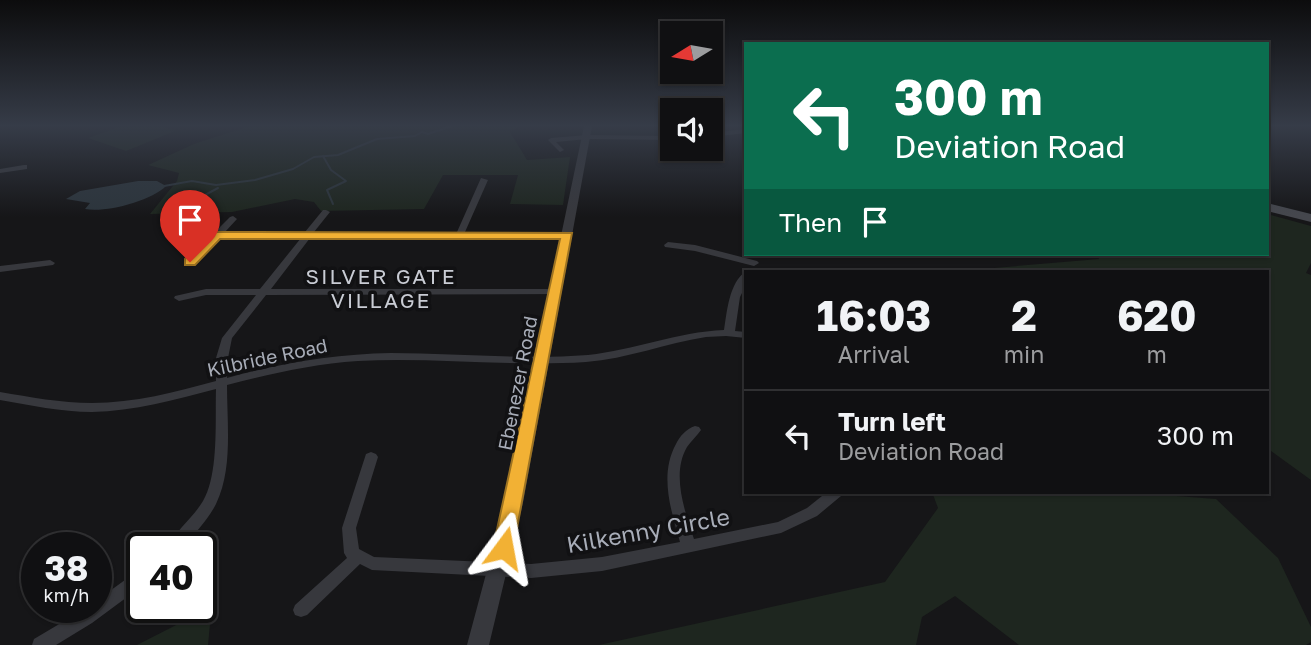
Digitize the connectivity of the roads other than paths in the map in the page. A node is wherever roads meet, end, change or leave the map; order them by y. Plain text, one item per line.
1 (583, 156) edge
2 (24, 167) dead end
3 (0, 171) edge
4 (484, 180) dead end
5 (1269, 208) edge
6 (326, 212) dead end
7 (1311, 218) edge
8 (233, 219) dead end
9 (217, 235) junction
10 (307, 235) junction
11 (460, 235) junction
12 (568, 235) junction
13 (668, 245) dead end
14 (190, 262) dead end
15 (50, 263) dead end
16 (0, 269) edge
17 (749, 269) edge
18 (744, 279) edge
19 (262, 292) junction
20 (557, 292) junction
21 (179, 298) dead end
22 (729, 333) junction
23 (744, 335) edge
24 (544, 359) junction
25 (222, 384) junction
26 (0, 396) edge
27 (695, 430) dead end
28 (371, 457) dead end
29 (834, 494) edge
30 (187, 532) edge
31 (689, 546) junction
32 (357, 558) junction
33 (499, 570) junction
34 (126, 589) edge
35 (301, 610) dead end
36 (40, 645) edge
37 (478, 645) edge

1 - 12 street, Ebenezer Road
2 - 3 street
4 - 11 street
5 - 7 main road
6 - 10 street
8 - 9 street
9 - 10 street
9 - 14 street
10 - 11 street
10 - 19 street
11 - 12 street
12 - 20 street, Ebenezer Road
13 - 17 street
15 - 16 street
18 - 22 street
19 - 20 street
19 - 21 street
19 - 25 street
20 - 24 street, Ebenezer Road
22 - 23 street
22 - 24 street
24 - 25 street, Kilbride Road
24 - 33 street, Ebenezer Road
25 - 26 street, Kilbride Road
25 - 30 street
27 - 31 street
28 - 32 street
29 - 31 street, Kilkenny Circle
31 - 33 street, Kilkenny Circle
32 - 33 street, Kilkenny Circle
32 - 35 street
33 - 37 street, Ebenezer Road
34 - 36 street

